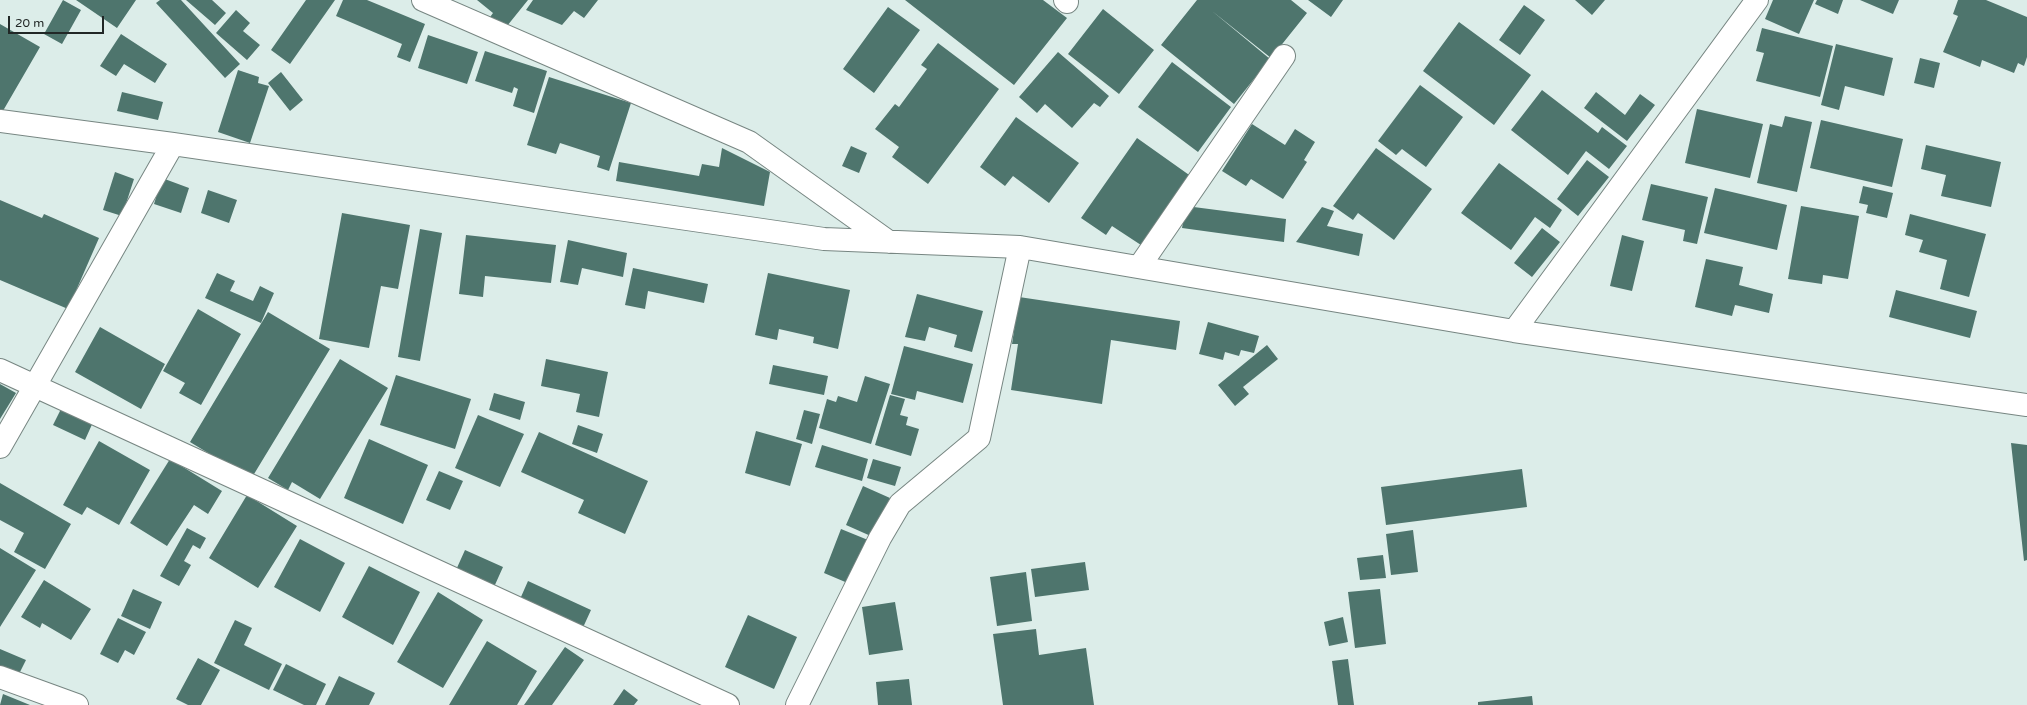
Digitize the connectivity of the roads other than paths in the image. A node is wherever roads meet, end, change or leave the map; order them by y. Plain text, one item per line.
1 (423, 0) edge
2 (1757, 0) edge
3 (1284, 56) dead end
4 (0, 121) edge
5 (173, 144) junction
6 (889, 242) junction
7 (1020, 247) junction
8 (1139, 267) junction
9 (1514, 331) junction
10 (0, 370) edge
11 (34, 388) junction
12 (2027, 405) edge
13 (0, 447) edge
14 (0, 677) edge
15 (77, 705) edge
16 (728, 705) edge
17 (797, 705) edge

1 - 6 street
2 - 9 street
3 - 8 street
4 - 5 street
5 - 6 street
5 - 11 street
6 - 7 street
7 - 8 street
7 - 17 street
8 - 9 street
9 - 12 street
10 - 11 street
11 - 13 street
11 - 16 street
14 - 15 street

